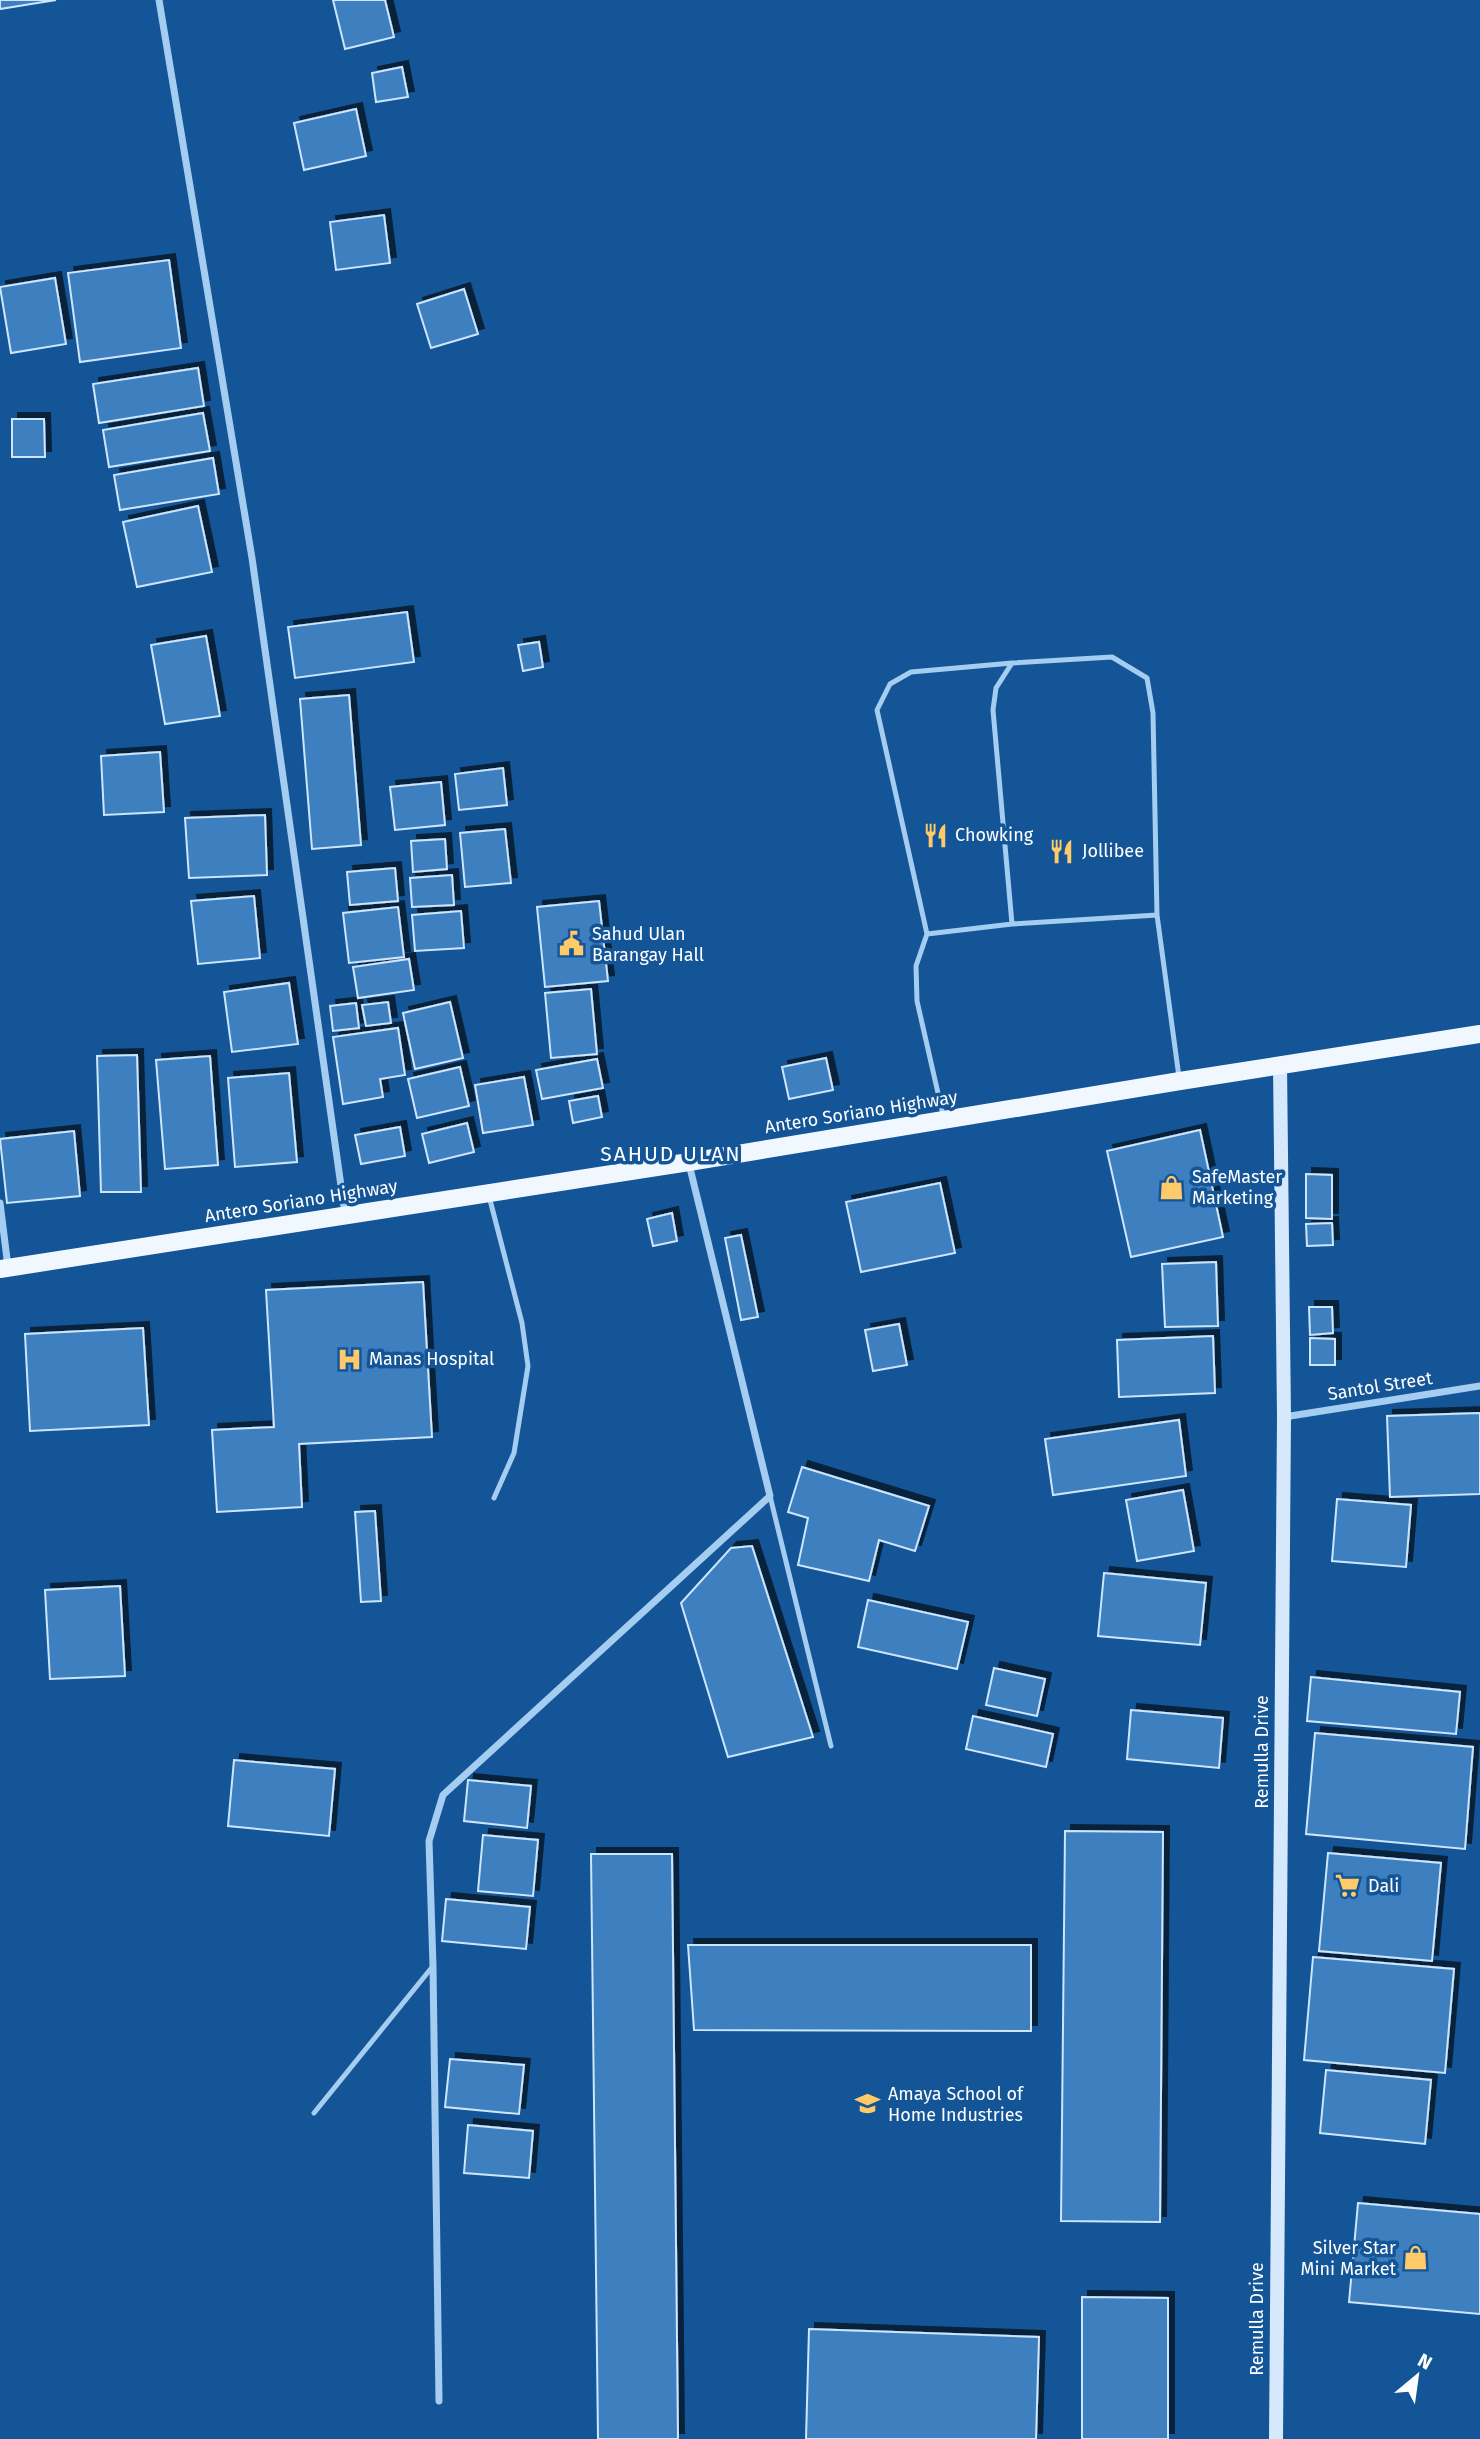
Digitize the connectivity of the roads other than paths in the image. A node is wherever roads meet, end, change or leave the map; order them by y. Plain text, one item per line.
1 (159, 0) edge
2 (1012, 663) junction
3 (1157, 915) junction
4 (1012, 925) junction
5 (928, 934) junction
6 (1480, 1034) edge
7 (1280, 1065) junction
8 (1180, 1080) junction
9 (944, 1119) junction
10 (689, 1162) junction
11 (488, 1193) junction
12 (0, 1203) edge
13 (346, 1215) junction
14 (4, 1268) edge
15 (1480, 1386) edge
16 (1284, 1417) junction
17 (770, 1496) junction
18 (494, 1498) dead end
19 (831, 1746) dead end
20 (433, 1966) junction
21 (314, 2113) dead end
22 (439, 2401) dead end
23 (1276, 2439) edge

1 - 13 street
2 - 3 lane
2 - 4 lane
2 - 5 lane
3 - 4 lane
3 - 8 lane
4 - 5 lane
5 - 9 lane
6 - 7 main road, Antero Soriano Highway
7 - 8 main road, Antero Soriano Highway
7 - 16 main road, Remulla Drive
8 - 9 main road, Antero Soriano Highway
9 - 10 main road, Antero Soriano Highway
10 - 11 main road, Antero Soriano Highway
10 - 17 street
11 - 13 main road, Antero Soriano Highway
11 - 18 lane
12 - 14 street
13 - 14 main road, Antero Soriano Highway
15 - 16 street, Santol Street
16 - 23 main road, Remulla Drive
17 - 19 lane
17 - 20 street
20 - 21 lane
20 - 22 street

